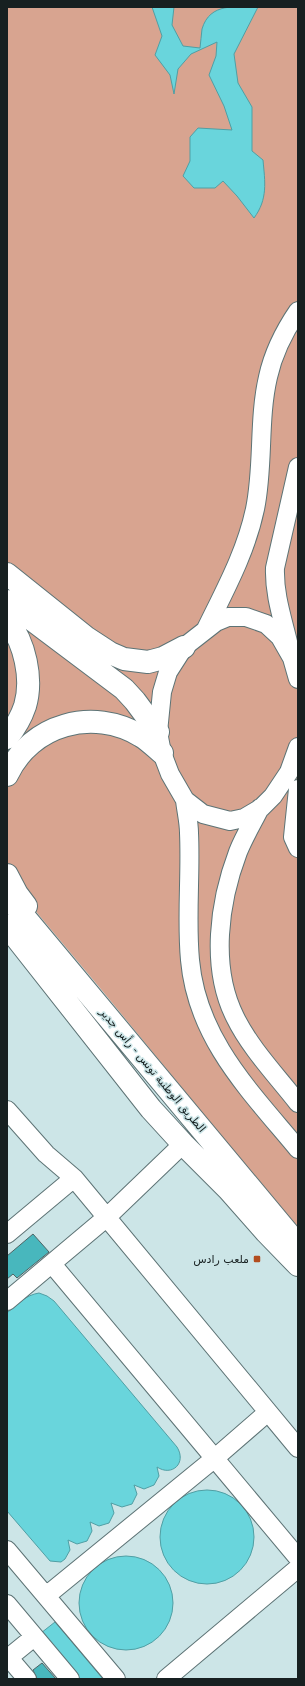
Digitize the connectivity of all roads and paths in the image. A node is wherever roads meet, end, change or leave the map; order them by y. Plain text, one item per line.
1 (298, 311) edge
2 (298, 467) edge
3 (7, 574) edge
4 (7, 601) edge
5 (7, 620) edge
6 (206, 629) junction
7 (184, 647) junction
8 (292, 658) junction
9 (298, 679) edge
10 (158, 732) junction
11 (7, 738) edge
12 (298, 747) edge
13 (162, 753) junction
14 (7, 775) edge
15 (298, 789) edge
16 (185, 800) junction
17 (261, 808) junction
18 (298, 848) edge
19 (7, 875) edge
20 (7, 896) edge
21 (7, 926) edge
22 (73, 975) junction
23 (298, 1103) edge
24 (7, 1110) edge
25 (182, 1144) junction
26 (298, 1149) edge
27 (74, 1178) junction
28 (107, 1217) junction
29 (7, 1234) edge
30 (298, 1245) edge
31 (52, 1264) junction
32 (298, 1265) edge
33 (7, 1301) edge
34 (268, 1412) junction
35 (298, 1448) edge
36 (215, 1458) junction
37 (7, 1550) edge
38 (298, 1558) edge
39 (298, 1568) edge
40 (46, 1596) junction
41 (7, 1604) edge
42 (34, 1637) junction
43 (8, 1659) edge
44 (27, 1679) edge
45 (70, 1679) edge
46 (116, 1679) edge
47 (166, 1679) edge

1 - 6 street
2 - 8 street
3 - 7 main road
4 - 10 main road
5 - 11 main road
6 - 7 street
6 - 8 street
7 - 10 street
8 - 9 street
10 - 13 street
12 - 17 street
13 - 14 main road
13 - 16 street
15 - 18 street
16 - 17 street
16 - 26 street
17 - 23 street
19 - 22 main road
20 - 22 main road, الطريق الوطنية تونس - رأس جدير
21 - 25 main road, الطريق الوطنية تونس - رأس جدير
22 - 30 main road, الطريق الوطنية تونس - رأس جدير
24 - 27 street
25 - 28 street
25 - 32 main road, الطريق الوطنية تونس - رأس جدير
27 - 28 street
27 - 29 street
28 - 31 street
28 - 34 street
31 - 33 street
31 - 36 street
34 - 35 street
34 - 36 street
36 - 38 street
36 - 40 street
37 - 40 street
39 - 47 street
40 - 46 street
41 - 42 street
42 - 43 street
42 - 45 street
43 - 44 street

